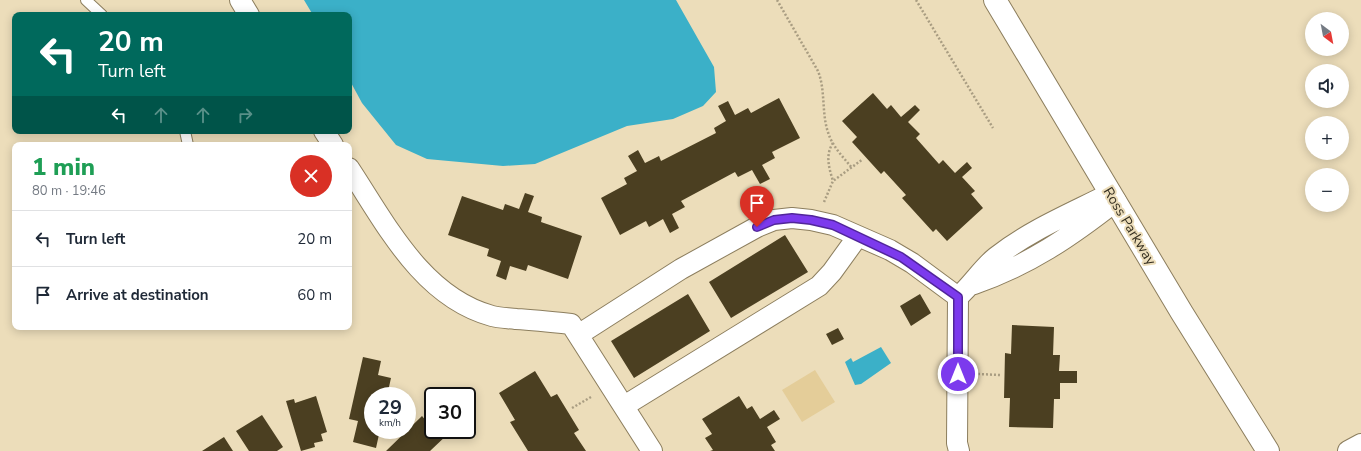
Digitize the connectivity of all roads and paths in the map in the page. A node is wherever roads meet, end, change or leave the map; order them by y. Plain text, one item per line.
1 (86, 0) edge
2 (240, 0) edge
3 (777, 0) edge
4 (916, 0) edge
5 (995, 0) edge
6 (99, 12) edge
7 (247, 12) edge
8 (993, 128) dead end
9 (833, 143) junction
10 (863, 159) dead end
11 (852, 168) junction
12 (352, 172) edge
13 (833, 181) junction
14 (1113, 197) junction
15 (818, 221) junction
16 (858, 236) junction
17 (965, 291) junction
18 (574, 329) junction
19 (624, 406) junction
20 (1361, 444) edge
21 (652, 451) edge
22 (959, 451) edge
23 (1268, 451) edge
24 (1348, 451) edge

1 - 6 lane
2 - 7 street
3 - 9 path
4 - 8 path
5 - 14 street, Ross Parkway
9 - 11 path
9 - 13 path
10 - 11 path
11 - 13 path
12 - 18 street
13 - 15 path
14 - 17 street
14 - 23 street, Ross Parkway
15 - 16 street
15 - 18 street
16 - 17 street
16 - 19 street
17 - 22 street
18 - 19 street
19 - 21 street
20 - 24 street

